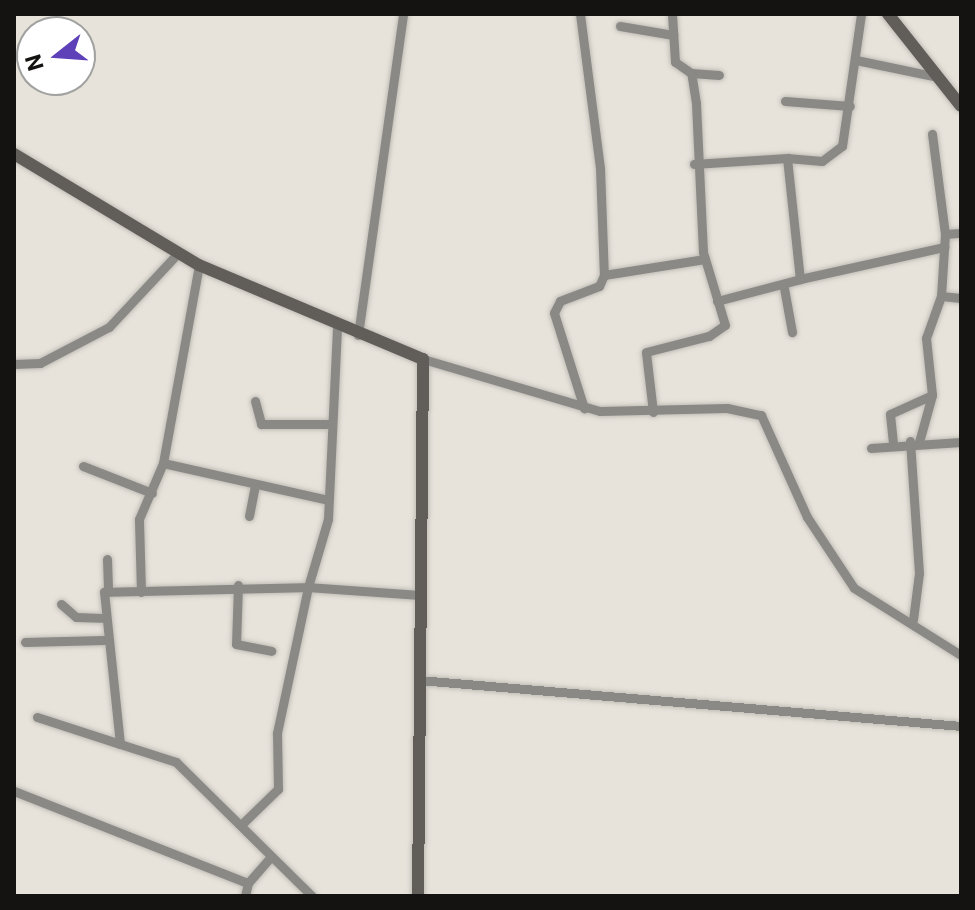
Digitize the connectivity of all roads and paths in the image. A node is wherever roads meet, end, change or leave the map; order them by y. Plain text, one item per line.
1 (403, 14) edge
2 (580, 14) edge
3 (672, 14) edge
4 (861, 14) edge
5 (888, 14) edge
6 (620, 26) dead end
7 (673, 35) junction
8 (856, 60) junction
9 (691, 73) junction
10 (719, 75) dead end
11 (939, 77) junction
12 (785, 101) dead end
13 (850, 106) junction
14 (961, 106) edge
15 (932, 134) dead end
16 (14, 154) edge
17 (787, 158) junction
18 (694, 164) junction
19 (961, 233) edge
20 (945, 234) junction
21 (944, 247) junction
22 (178, 253) junction
23 (705, 259) junction
24 (199, 265) junction
25 (604, 275) junction
26 (800, 279) junction
27 (784, 288) junction
28 (941, 296) junction
29 (961, 298) edge
30 (717, 301) junction
31 (337, 328) junction
32 (792, 332) dead end
33 (358, 335) junction
34 (423, 359) junction
35 (14, 364) edge
36 (932, 395) junction
37 (255, 401) dead end
38 (584, 408) junction
39 (653, 412) junction
40 (329, 424) junction
41 (915, 442) junction
42 (961, 442) edge
43 (893, 443) junction
44 (871, 448) dead end
45 (163, 463) junction
46 (83, 466) dead end
47 (255, 485) junction
48 (152, 493) junction
49 (328, 500) junction
50 (249, 516) dead end
51 (107, 559) dead end
52 (238, 585) junction
53 (308, 587) junction
54 (108, 592) junction
55 (141, 592) junction
56 (419, 595) junction
57 (61, 604) dead end
58 (101, 618) junction
59 (913, 620) junction
60 (104, 640) junction
61 (25, 642) dead end
62 (271, 651) dead end
63 (961, 655) edge
64 (419, 680) junction
65 (37, 717) dead end
66 (961, 726) edge
67 (120, 744) junction
68 (14, 791) edge
69 (243, 823) junction
70 (270, 858) junction
71 (248, 883) junction
72 (245, 896) edge
73 (313, 896) edge
74 (418, 896) edge

1 - 33 street
2 - 25 street
3 - 7 street
4 - 8 street
5 - 11 street
6 - 7 street
7 - 9 street
8 - 11 street
8 - 13 street
9 - 10 street
9 - 18 street
11 - 14 street
12 - 13 street
13 - 17 street
15 - 20 street
16 - 22 street
17 - 18 street
17 - 26 street
18 - 23 street
19 - 20 street
20 - 21 street
21 - 26 street
21 - 28 street
22 - 24 street
22 - 35 street
23 - 25 street
23 - 30 street
24 - 31 street
24 - 45 street
25 - 38 street
26 - 27 street
27 - 30 street
27 - 32 street
28 - 29 street
28 - 36 street
30 - 39 street
31 - 33 street
31 - 40 street
33 - 34 street
34 - 38 street
34 - 56 street
36 - 41 street
36 - 43 street
37 - 40 street
38 - 39 street
39 - 59 street
40 - 49 street
41 - 42 street
41 - 43 street
41 - 59 street
43 - 44 street
45 - 47 street
45 - 48 street
46 - 48 street
47 - 49 street
47 - 50 street
48 - 55 street
49 - 53 street
51 - 54 street
52 - 53 street
52 - 55 street
52 - 62 street
53 - 56 street
53 - 69 street
54 - 55 street
54 - 58 street
56 - 64 street
57 - 58 street
58 - 60 street
59 - 63 street
60 - 61 street
60 - 67 street
64 - 66 street
64 - 74 street
65 - 67 street
67 - 69 street
68 - 71 street
69 - 70 street
70 - 71 street
70 - 73 street
71 - 72 street

